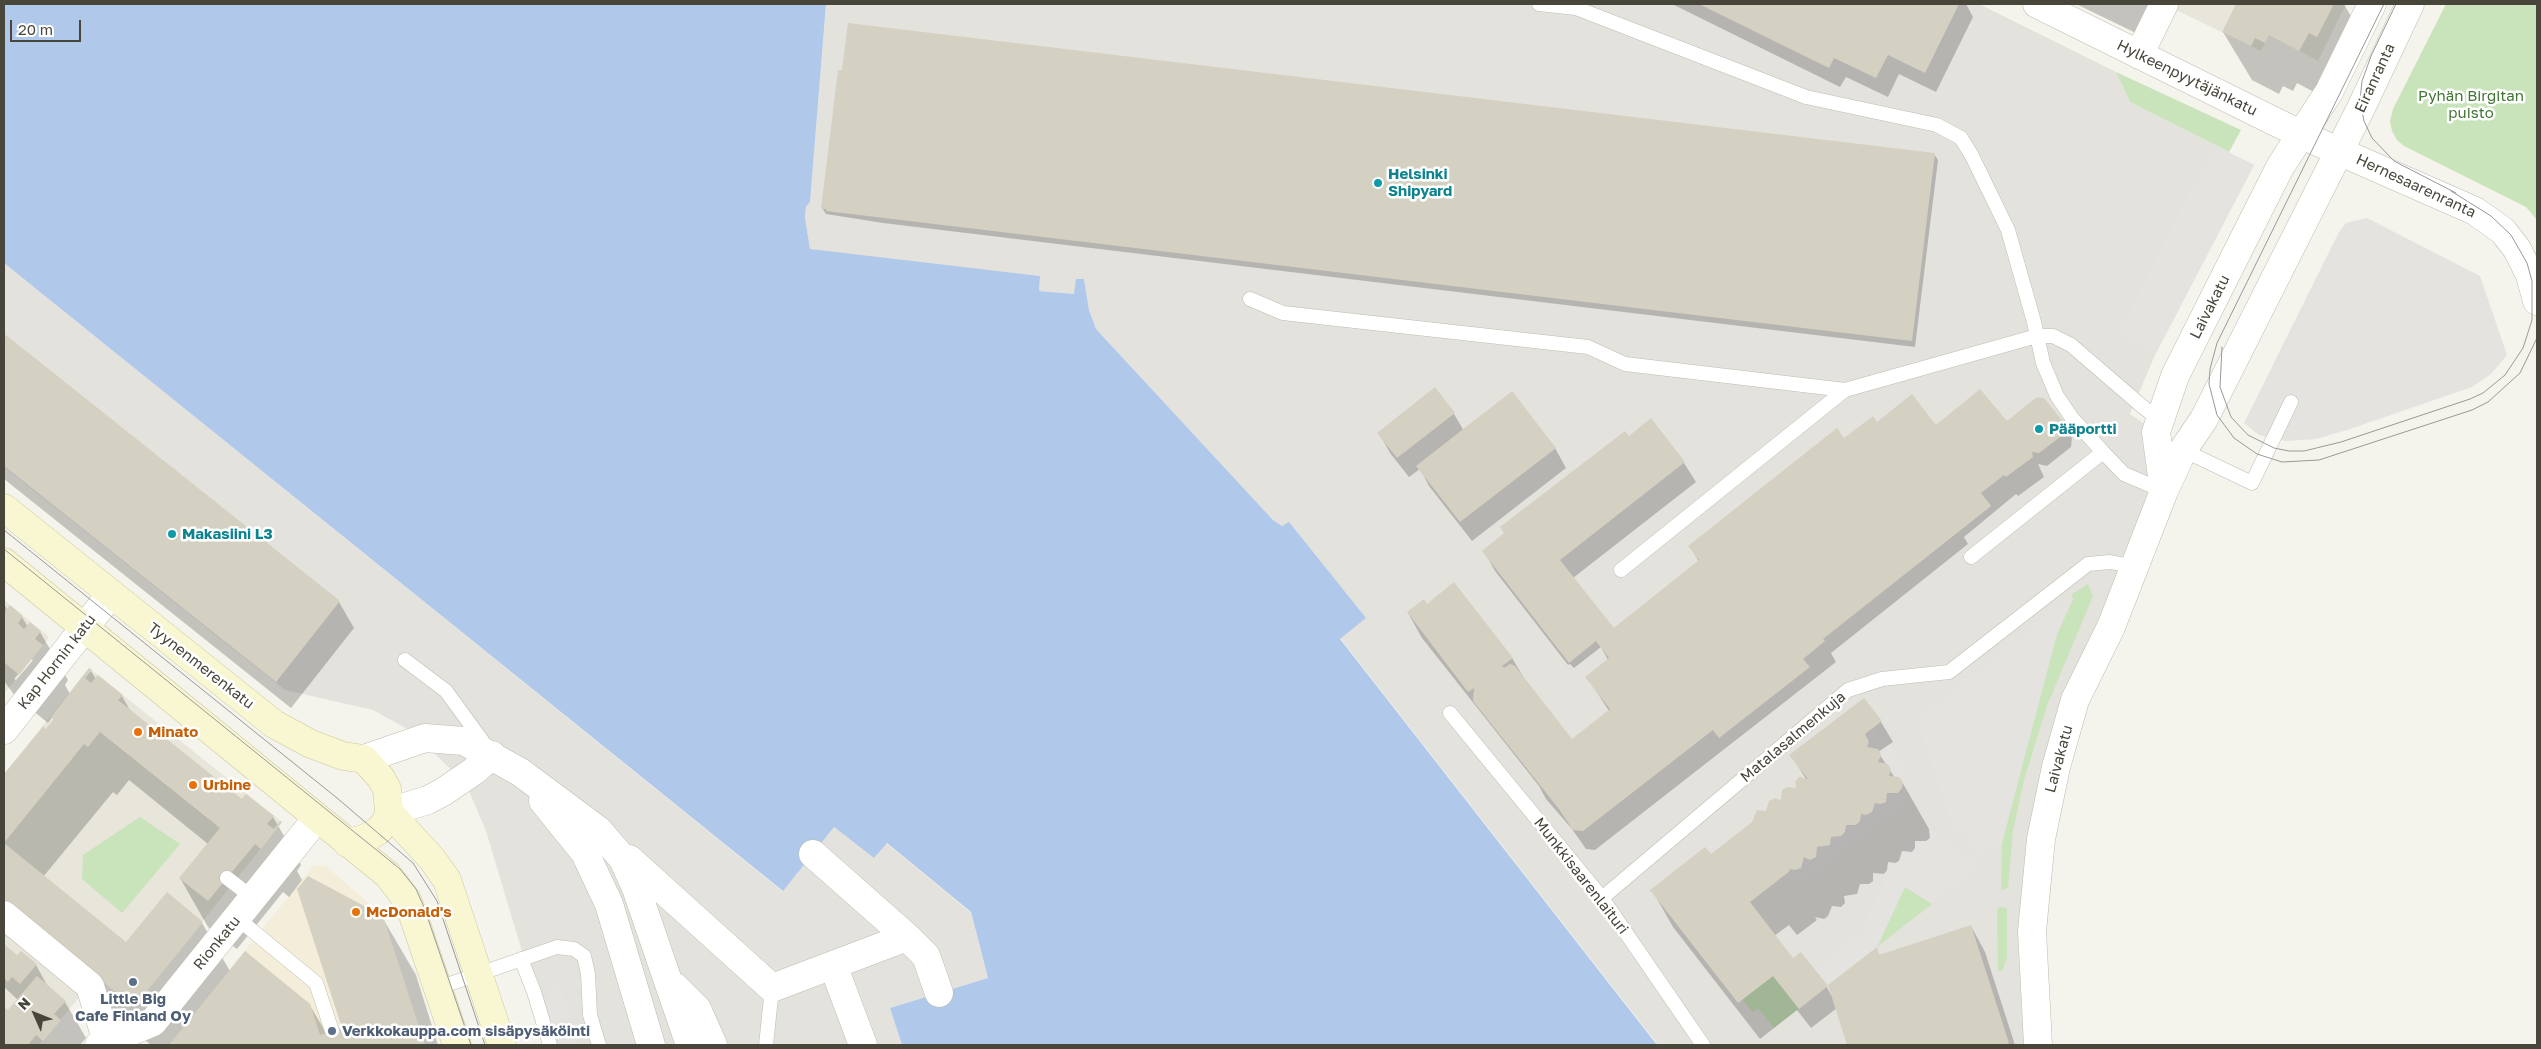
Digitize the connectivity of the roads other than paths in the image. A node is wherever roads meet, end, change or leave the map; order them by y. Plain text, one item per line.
1 (1539, 4) edge
2 (2037, 4) edge
3 (2164, 4) edge
4 (2372, 4) edge
5 (2410, 4) edge
6 (2139, 54) junction
7 (2302, 135) junction
8 (2338, 151) junction
9 (1250, 299) dead end
10 (2537, 300) edge
11 (2037, 336) junction
12 (1845, 390) junction
13 (2291, 402) dead end
14 (2160, 420) junction
15 (2183, 450) junction
16 (2103, 452) junction
17 (2164, 491) junction
18 (4, 508) edge
19 (1971, 557) dead end
20 (4, 562) edge
21 (2136, 567) junction
22 (1621, 570) dead end
23 (111, 594) junction
24 (85, 627) junction
25 (405, 660) dead end
26 (1450, 713) dead end
27 (4, 730) edge
28 (492, 755) junction
29 (364, 759) junction
30 (520, 772) junction
31 (389, 812) junction
32 (317, 818) junction
33 (598, 830) junction
34 (347, 843) junction
35 (813, 854) dead end
36 (228, 878) dead end
37 (1602, 898) junction
38 (245, 908) junction
39 (4, 915) edge
40 (907, 937) junction
41 (521, 959) junction
42 (833, 965) junction
43 (479, 973) junction
44 (669, 981) junction
45 (438, 988) junction
46 (772, 988) junction
47 (939, 993) dead end
48 (332, 1032) dead end
49 (103, 1043) edge
50 (457, 1045) edge
51 (502, 1045) edge
52 (550, 1045) edge
53 (599, 1045) edge
54 (651, 1045) edge
55 (690, 1045) edge
56 (713, 1045) edge
57 (766, 1045) edge
58 (863, 1045) edge
59 (1703, 1045) edge
60 (2038, 1045) edge

1 - 11 lane
2 - 6 street, Hylkeenpyytäjänkatu
3 - 6 street
4 - 7 street
5 - 8 street, Eiranranta
6 - 7 street, Hylkeenpyytäjänkatu
7 - 8 street, Hylkeenpyytäjänkatu
7 - 14 street, Laivakatu
8 - 10 street, Hernesaarenranta
8 - 15 street, Laivakatu
9 - 12 lane
11 - 12 lane
11 - 14 lane
11 - 16 lane
12 - 22 lane
13 - 15 lane
14 - 17 street, Laivakatu
15 - 17 street, Laivakatu
16 - 17 lane
16 - 19 lane
17 - 21 street, Laivakatu
18 - 23 main road, Tyynenmerenkatu
20 - 24 main road
21 - 37 lane, Matalasalmenkuja
21 - 60 street, Laivakatu
23 - 24 street, Kap Hornin katu
23 - 29 main road, Tyynenmerenkatu
24 - 27 street, Kap Hornin katu
24 - 32 main road
25 - 28 lane
26 - 37 lane, Munkkisaarenlaituri
28 - 29 street
28 - 30 street
28 - 31 street
29 - 31 main road
30 - 33 street
30 - 54 street
31 - 34 main road
31 - 43 main road
32 - 34 main road
32 - 38 street, Rionkatu
33 - 44 street
33 - 46 street
34 - 45 main road
35 - 40 street
36 - 38 lane
37 - 59 lane, Munkkisaarenlaituri
38 - 48 lane
38 - 49 street, Rionkatu
39 - 49 street
40 - 42 street
40 - 47 street
41 - 43 lane
41 - 52 lane
41 - 53 lane
42 - 46 street
42 - 58 street
43 - 45 lane
43 - 51 main road
44 - 55 street
44 - 56 street
45 - 50 main road
46 - 57 lane

